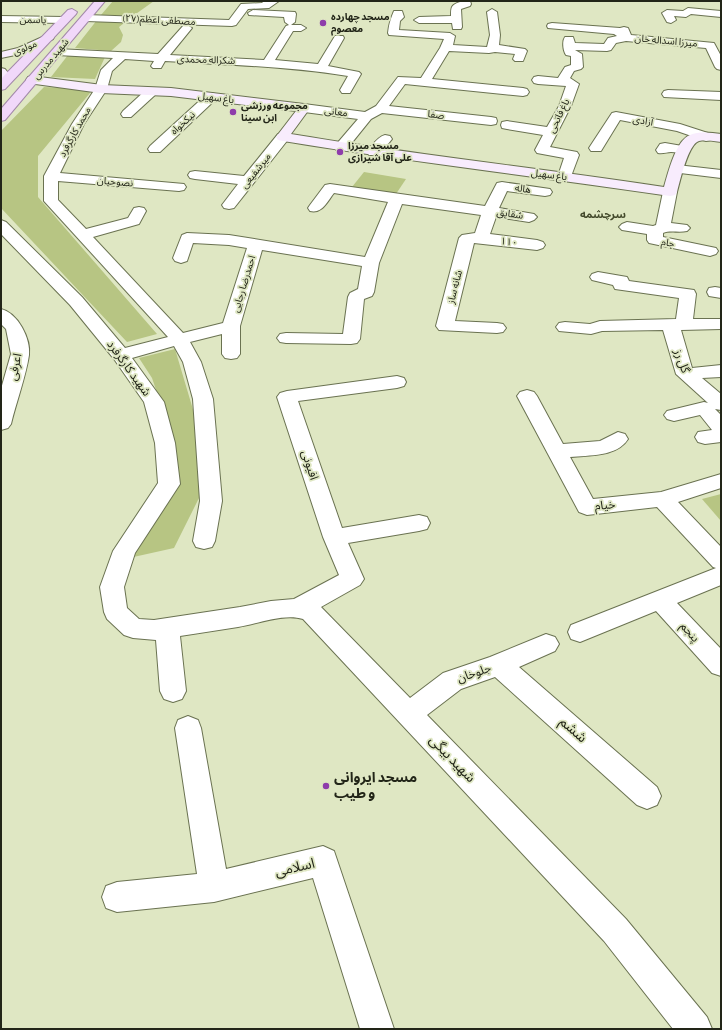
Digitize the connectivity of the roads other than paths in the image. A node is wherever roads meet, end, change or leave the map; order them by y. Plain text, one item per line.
1 (100, 1) edge
2 (274, 1) edge
3 (465, 1) edge
4 (78, 6) dead end
5 (188, 12) dead end
6 (240, 12) junction
7 (492, 12) dead end
8 (398, 13) dead end
9 (721, 14) edge
10 (86, 18) junction
11 (1, 19) edge
12 (64, 20) junction
13 (419, 20) dead end
14 (621, 20) dead end
15 (670, 20) dead end
16 (290, 22) dead end
17 (552, 26) dead end
18 (181, 28) junction
19 (197, 34) dead end
20 (272, 36) dead end
21 (49, 37) junction
22 (339, 38) dead end
23 (626, 38) junction
24 (446, 48) junction
25 (493, 48) junction
26 (57, 52) junction
27 (122, 56) junction
28 (1, 58) edge
29 (519, 59) dead end
30 (159, 62) junction
31 (720, 64) edge
32 (273, 67) junction
33 (321, 68) junction
34 (1, 71) edge
35 (1, 79) edge
36 (32, 80) junction
37 (538, 80) dead end
38 (424, 83) junction
39 (568, 83) junction
40 (495, 84) junction
41 (1, 86) edge
42 (101, 89) junction
43 (346, 90) dead end
44 (151, 92) junction
45 (524, 92) dead end
46 (668, 94) dead end
47 (721, 96) edge
48 (211, 97) junction
49 (483, 100) dead end
50 (304, 108) junction
51 (380, 109) junction
52 (127, 114) dead end
53 (367, 116) junction
54 (1, 117) edge
55 (480, 123) dead end
56 (507, 125) dead end
57 (552, 132) junction
58 (706, 137) junction
59 (283, 138) junction
60 (721, 138) edge
61 (385, 139) dead end
62 (341, 147) junction
63 (596, 148) dead end
64 (155, 149) dead end
65 (663, 150) dead end
66 (683, 150) junction
67 (374, 152) junction
68 (677, 169) junction
69 (719, 174) dead end
70 (195, 175) dead end
71 (51, 176) junction
72 (565, 176) junction
73 (249, 181) junction
74 (179, 187) dead end
75 (545, 192) dead end
76 (670, 192) junction
77 (397, 199) junction
78 (229, 205) dead end
79 (315, 208) dead end
80 (139, 211) dead end
81 (490, 211) junction
82 (529, 217) dead end
83 (1, 225) edge
84 (627, 227) dead end
85 (682, 228) dead end
86 (659, 229) junction
87 (83, 235) junction
88 (481, 238) junction
89 (256, 245) junction
90 (537, 245) dead end
91 (710, 251) dead end
92 (181, 258) dead end
93 (371, 263) junction
94 (598, 277) dead end
95 (1, 314) edge
96 (721, 324) edge
97 (231, 326) junction
98 (677, 326) junction
99 (565, 327) dead end
100 (497, 328) dead end
101 (286, 338) dead end
102 (179, 339) junction
103 (231, 354) dead end
104 (121, 355) junction
105 (721, 371) edge
106 (685, 374) junction
107 (397, 382) dead end
108 (527, 396) dead end
109 (721, 404) edge
110 (674, 415) dead end
111 (1, 424) edge
112 (716, 433) edge
113 (618, 439) dead end
114 (557, 451) junction
115 (721, 481) edge
116 (662, 499) junction
117 (419, 523) dead end
118 (334, 537) junction
119 (204, 541) dead end
120 (721, 561) edge
121 (721, 575) edge
122 (659, 598) junction
123 (298, 608) junction
124 (161, 629) junction
125 (580, 632) dead end
126 (546, 644) dead end
127 (499, 665) junction
128 (721, 666) edge
129 (173, 691) dead end
130 (409, 713) junction
131 (188, 728) dead end
132 (647, 796) dead end
133 (214, 886) junction
134 (117, 897) dead end
135 (377, 1029) edge
136 (696, 1029) edge

1 - 10 main road, شهید مدرس
2 - 6 street
3 - 13 street
4 - 12 main road, شهید مدرس
5 - 18 street
6 - 16 street
6 - 18 street, مصطفی اعظم(۲۷)
7 - 25 street
8 - 24 street
9 - 15 street
10 - 18 street, مصطفی اعظم(۲۷)
10 - 26 main road, شهید مدرس
11 - 12 street, یاسمن
12 - 21 main road, شهید مدرس
14 - 23 street
17 - 23 street, میرزا اسداله خان
18 - 19 street
18 - 30 street
20 - 32 street
21 - 28 street, مولوی
21 - 41 main road, شهید مدرس
22 - 33 street
23 - 31 street, میرزا اسداله خان
23 - 39 street, باغ فاتحی
24 - 25 street
24 - 38 street
25 - 29 street
26 - 27 street, شکراله محمدی
26 - 36 main road, شهید مدرس
27 - 30 street, شکراله محمدی
27 - 42 street, محمد کارگرفرد
30 - 32 street, شکراله محمدی
32 - 33 street, شکراله محمدی
33 - 43 street, شکراله محمدی
34 - 35 street
36 - 42 street, باغ سهیل
36 - 54 main road, شهید مدرس
37 - 39 street
38 - 40 street
38 - 51 street
39 - 57 street, باغ فاتحی
40 - 45 street
40 - 49 street
42 - 44 street, باغ سهیل
42 - 71 street, محمد کارگرفرد
44 - 48 street, باغ سهیل
44 - 52 street
46 - 47 street
48 - 50 street, باغ سهیل
48 - 64 street, نیکخواه
50 - 53 street, معانی
50 - 59 street
51 - 53 street
51 - 55 street, صفا
53 - 62 street
56 - 57 street
57 - 72 street, باغ فاتحی
58 - 60 street
58 - 63 street, آزادی
58 - 66 street
59 - 62 street, باغ سهیل
59 - 73 street, میرشفیعی
61 - 67 street
62 - 67 street, باغ سهیل
65 - 66 street
66 - 68 street
67 - 72 street, باغ سهیل
68 - 69 street
68 - 76 street
70 - 73 street
71 - 74 street, نصوحیان
71 - 87 street
72 - 76 street, باغ سهیل
73 - 78 street, میرشفیعی
75 - 81 street, هاله
76 - 86 street, جام
77 - 79 street
77 - 81 street
77 - 93 street
80 - 87 street
81 - 82 street, شقایق
81 - 88 street
83 - 104 street, شهید کارگرفرد
84 - 86 street
85 - 86 street
86 - 91 street, جام
87 - 102 street
88 - 90 street, ۱۱۰
88 - 100 street, شانه ساز
89 - 92 street
89 - 93 street, احمدرضا رجایی
89 - 97 street, احمدرضا رجایی
93 - 101 street
94 - 98 street
95 - 111 street, اعرفی
96 - 98 street
97 - 102 street, احمدرضا رجایی
97 - 103 street
98 - 99 street
98 - 106 street, گل رز
102 - 104 street, احمدرضا رجایی
102 - 119 street
104 - 124 street, شهید کارگرفرد
105 - 106 street
106 - 109 street, گل رز
107 - 118 street, افیونی
108 - 114 street, خیام
110 - 112 street
113 - 114 street
114 - 116 street, خیام
115 - 116 street
116 - 120 street
117 - 118 street
118 - 123 street, افیونی
121 - 122 street
122 - 125 street
122 - 128 street, پنجم
123 - 124 street
123 - 130 street, شهید بیگی
124 - 129 street
126 - 127 street, جلوخان
127 - 130 street, جلوخان
127 - 132 street, ششم
130 - 136 street, شهید بیگی
131 - 133 street
133 - 134 street, اسلامی
133 - 135 street, اسلامی

